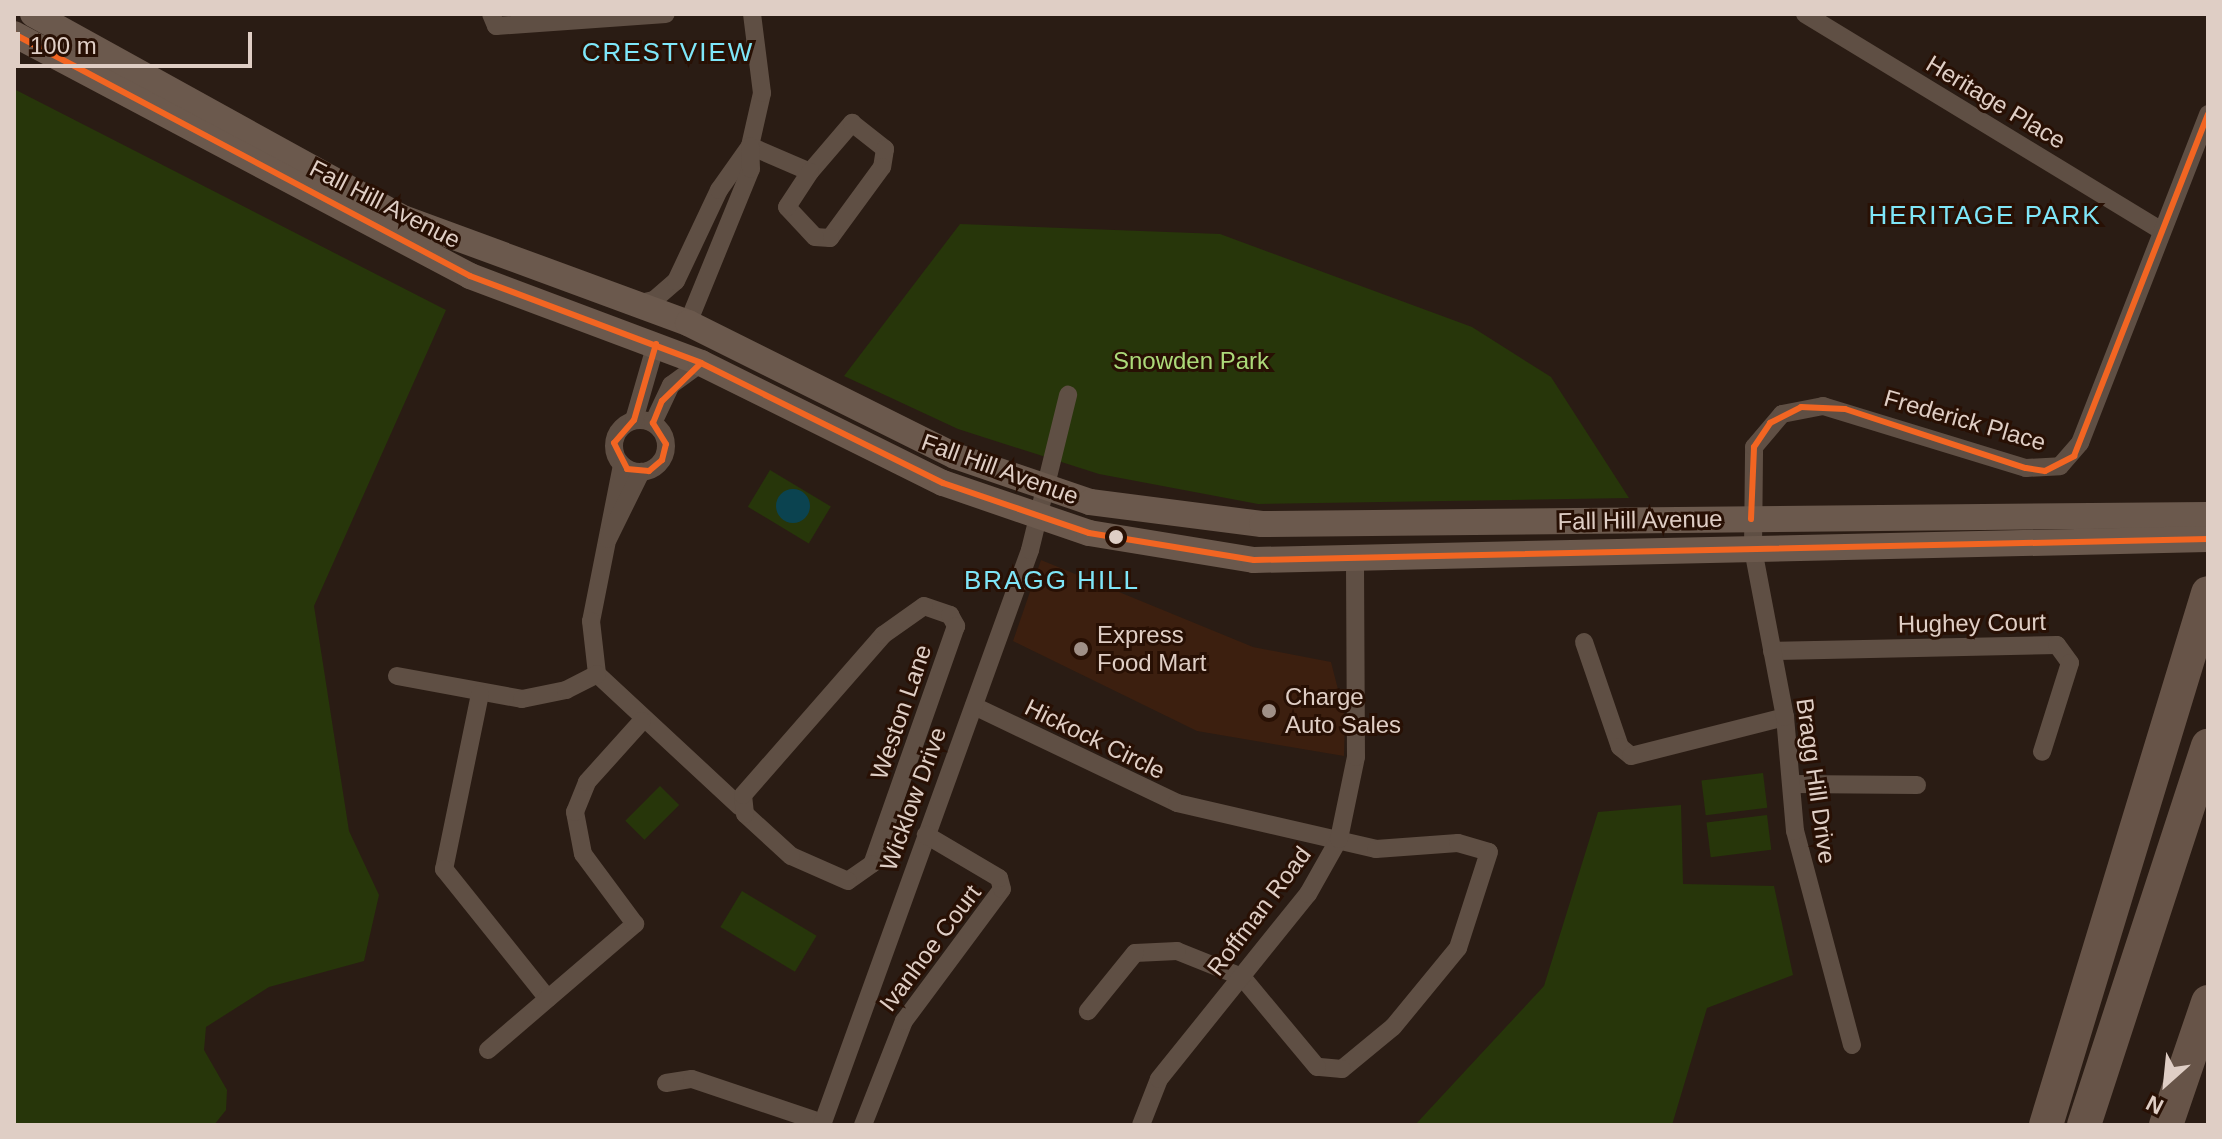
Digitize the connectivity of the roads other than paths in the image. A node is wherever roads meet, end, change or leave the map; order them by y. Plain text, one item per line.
1 (33, 14) edge
2 (491, 14) edge
3 (666, 14) edge
4 (752, 14) edge
5 (1805, 14) edge
6 (588, 17) edge
7 (14, 34) edge
8 (2208, 114) edge
9 (750, 146) junction
10 (810, 172) junction
11 (2162, 231) junction
12 (633, 304) junction
13 (688, 323) junction
14 (656, 344) junction
15 (701, 363) junction
16 (1068, 395) dead end
17 (634, 420) junction
18 (653, 423) junction
19 (622, 465) junction
20 (641, 472) junction
21 (1045, 489) junction
22 (2208, 515) edge
23 (1751, 519) junction
24 (1038, 520) junction
25 (2173, 527) junction
26 (2208, 539) edge
27 (607, 541) junction
28 (1753, 550) junction
29 (1355, 558) junction
30 (2208, 593) edge
31 (1584, 642) dead end
32 (1772, 651) junction
33 (597, 674) junction
34 (397, 676) dead end
35 (480, 694) junction
36 (974, 706) junction
37 (1785, 717) junction
38 (642, 721) junction
39 (2208, 746) edge
40 (2042, 752) dead end
41 (1793, 784) junction
42 (1917, 785) dead end
43 (740, 807) junction
44 (926, 835) junction
45 (1339, 839) junction
46 (1242, 977) junction
47 (548, 999) junction
48 (2208, 1002) edge
49 (2129, 1004) junction
50 (1088, 1011) dead end
51 (1852, 1045) dead end
52 (488, 1050) dead end
53 (666, 1083) dead end
54 (822, 1124) edge
55 (863, 1125) edge
56 (1141, 1125) edge
57 (2046, 1125) edge
58 (2084, 1125) edge
59 (2098, 1125) edge
60 (2166, 1125) edge

1 - 12 main road, Fall Hill Avenue
2 - 6 street
3 - 6 street
4 - 9 street
5 - 11 street, Heritage Place
7 - 14 main road, Fall Hill Avenue
8 - 11 street, Frederick Place
9 - 10 street
9 - 12 street
9 - 13 street
10 - 10 street
11 - 23 street, Frederick Place
12 - 13 main road, Fall Hill Avenue
13 - 14 main road
13 - 21 main road, Fall Hill Avenue
14 - 15 main road, Fall Hill Avenue
14 - 17 street
15 - 18 street
15 - 24 main road, Fall Hill Avenue
16 - 21 street
17 - 18 street
17 - 19 street
18 - 20 street
19 - 20 street
19 - 27 street
20 - 27 street
21 - 23 main road, Fall Hill Avenue
21 - 24 street, Wicklow Drive
22 - 25 main road, Fall Hill Avenue
23 - 25 main road, Fall Hill Avenue
23 - 28 street, Bragg Hill Drive
24 - 29 main road, Fall Hill Avenue
24 - 36 street, Wicklow Drive
25 - 26 main road, Fall Hill Avenue
25 - 28 main road, Fall Hill Avenue
27 - 33 street
28 - 29 main road, Fall Hill Avenue
28 - 32 street, Bragg Hill Drive
29 - 45 street, Roffman Road
30 - 57 highway
31 - 37 street
32 - 37 street, Bragg Hill Drive
32 - 40 street, Hughey Court
33 - 35 street
33 - 38 street, Weston Lane
34 - 35 street
35 - 47 street
36 - 44 street, Wicklow Drive
36 - 45 street, Hickock Circle
37 - 41 street, Bragg Hill Drive
38 - 43 street, Weston Lane
38 - 47 street
39 - 49 highway
41 - 42 street
41 - 51 street, Bragg Hill Drive
43 - 43 street, Weston Lane
44 - 54 street, Wicklow Drive
44 - 55 street, Ivanhoe Court
45 - 46 street, Roffman Road
45 - 46 street, Hickock Circle
46 - 50 street
46 - 56 street, Roffman Road
47 - 52 street
48 - 60 highway
49 - 58 highway
49 - 59 highway
53 - 54 street

